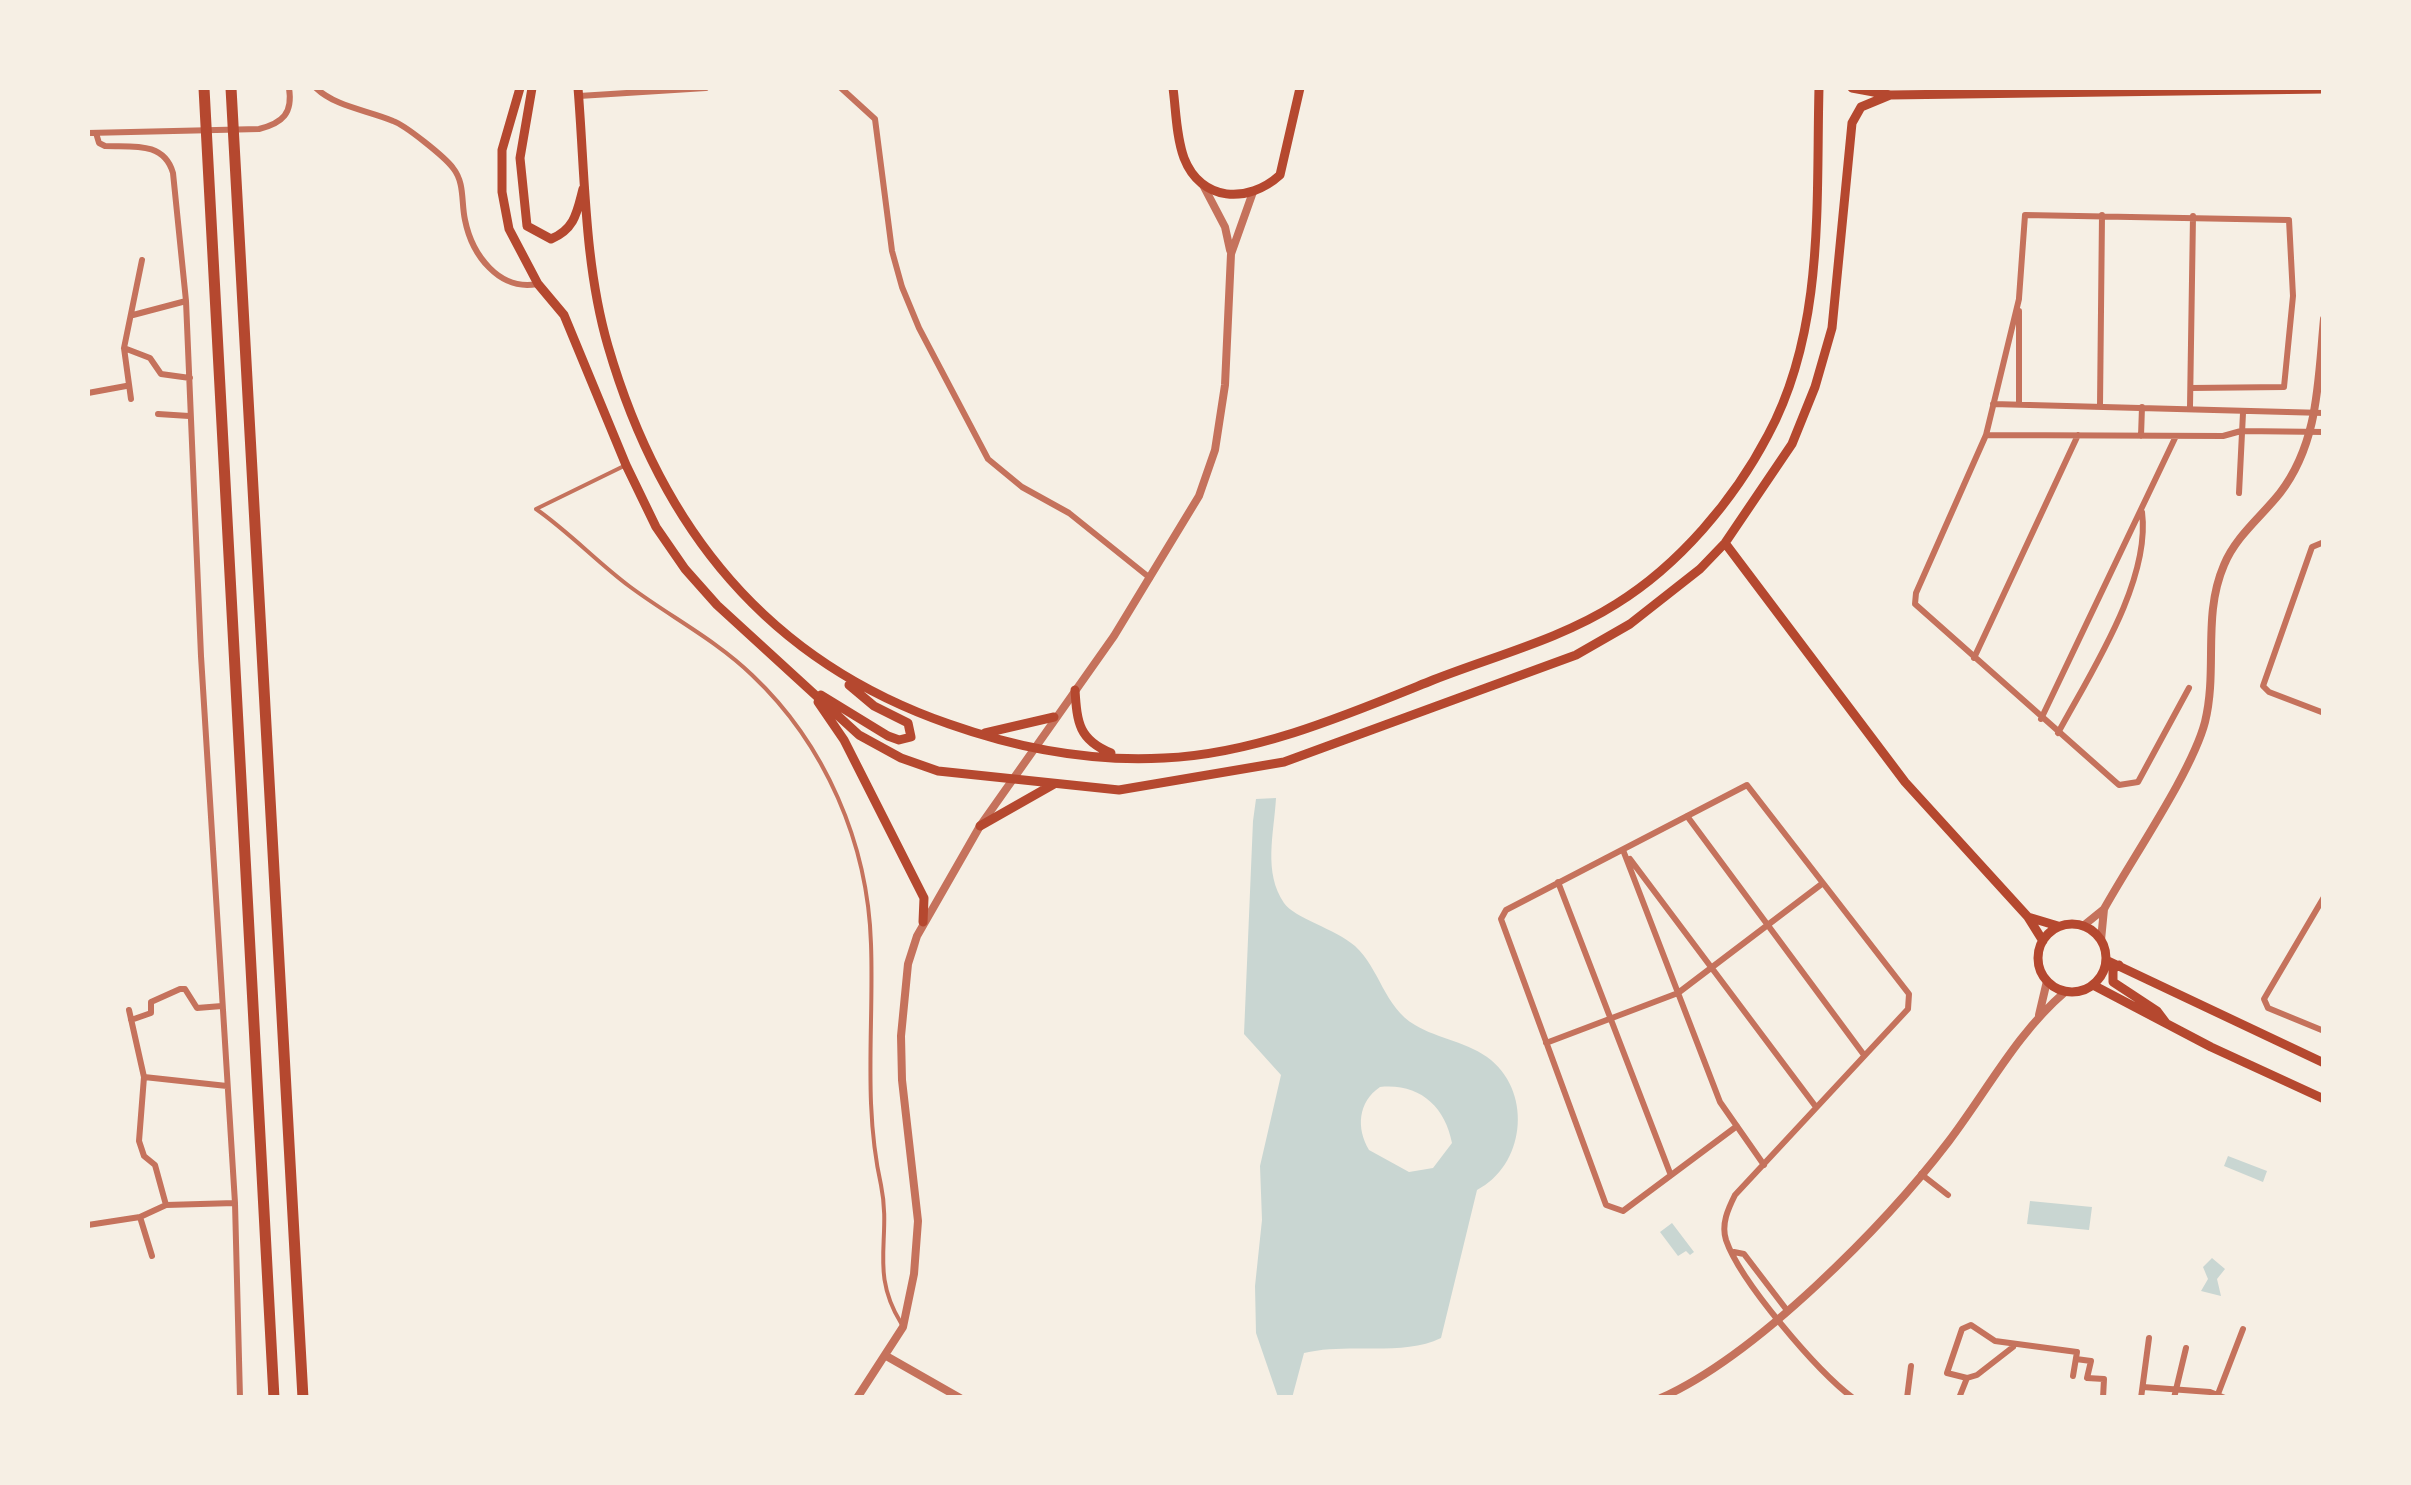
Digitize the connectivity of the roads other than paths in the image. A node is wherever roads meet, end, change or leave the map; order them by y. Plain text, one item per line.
1 (204, 88) edge
2 (231, 88) edge
3 (289, 88) edge
4 (316, 88) edge
5 (520, 88) edge
6 (532, 88) edge
7 (706, 88) edge
8 (841, 88) edge
9 (1173, 88) edge
10 (1300, 88) edge
11 (1819, 88) edge
12 (1852, 88) edge
13 (2324, 90) edge
14 (579, 92) edge
15 (1890, 95) junction
16 (92, 133) edge
17 (585, 181) junction
18 (1202, 185) junction
19 (1253, 192) junction
20 (2102, 214) junction
21 (2193, 216) junction
22 (1231, 254) junction
23 (142, 260) dead end
24 (538, 284) junction
25 (2019, 298) junction
26 (186, 301) junction
27 (133, 315) junction
28 (2324, 319) edge
29 (124, 348) junction
30 (190, 378) junction
31 (126, 386) junction
32 (2191, 388) junction
33 (88, 392) edge
34 (131, 398) dead end
35 (1993, 404) junction
36 (2019, 404) junction
37 (2100, 406) junction
38 (2142, 406) junction
39 (2190, 407) junction
40 (2243, 413) junction
41 (2319, 413) edge
42 (158, 414) dead end
43 (189, 416) junction
44 (2313, 430) junction
45 (2241, 431) junction
46 (2324, 432) edge
47 (1986, 434) junction
48 (2078, 435) junction
49 (2141, 436) junction
50 (2176, 436) junction
51 (626, 465) junction
52 (2239, 493) dead end
53 (2142, 511) junction
54 (1725, 542) junction
55 (2324, 542) edge
56 (1150, 579) junction
57 (1974, 658) junction
58 (827, 667) junction
59 (2190, 688) dead end
60 (810, 689) junction
61 (1076, 690) junction
62 (2324, 712) edge
63 (1054, 717) junction
64 (2042, 719) junction
65 (2058, 732) junction
66 (978, 734) junction
67 (1030, 749) junction
68 (1123, 758) junction
69 (1012, 779) junction
70 (1054, 784) junction
71 (1687, 816) junction
72 (980, 826) junction
73 (1623, 850) junction
74 (1558, 882) junction
75 (1823, 883) junction
76 (2324, 897) edge
77 (2104, 909) junction
78 (2028, 917) junction
79 (923, 922) junction
80 (1767, 926) junction
81 (2059, 926) junction
82 (2083, 926) junction
83 (2101, 940) junction
84 (2042, 941) junction
85 (2106, 960) junction
86 (2119, 966) junction
87 (1710, 970) junction
88 (2047, 981) junction
89 (2093, 985) junction
90 (1678, 992) junction
91 (2065, 992) junction
92 (222, 1006) junction
93 (129, 1010) dead end
94 (2038, 1015) junction
95 (1611, 1018) junction
96 (131, 1020) junction
97 (2168, 1026) junction
98 (2324, 1031) edge
99 (1546, 1043) junction
100 (1864, 1055) junction
101 (2324, 1063) edge
102 (144, 1076) junction
103 (227, 1086) junction
104 (2324, 1099) edge
105 (1816, 1107) junction
106 (1737, 1126) junction
107 (1764, 1165) junction
108 (1670, 1173) junction
109 (1921, 1174) junction
110 (1948, 1195) dead end
111 (235, 1202) junction
112 (166, 1205) junction
113 (140, 1216) junction
114 (88, 1225) edge
115 (1734, 1252) junction
116 (152, 1256) dead end
117 (1786, 1309) junction
118 (1778, 1316) junction
119 (904, 1327) junction
120 (2244, 1329) dead end
121 (2149, 1338) dead end
122 (2019, 1346) junction
123 (2186, 1348) dead end
124 (888, 1357) junction
125 (2076, 1358) junction
126 (1911, 1366) dead end
127 (2073, 1376) dead end
128 (1966, 1378) junction
129 (2143, 1387) junction
130 (2174, 1393) edge
131 (2222, 1396) edge
132 (240, 1398) edge
133 (274, 1398) edge
134 (303, 1398) edge
135 (857, 1398) edge
136 (960, 1398) edge
137 (1661, 1398) edge
138 (1853, 1398) edge
139 (1907, 1398) edge
140 (1959, 1398) edge
141 (2102, 1398) edge
142 (2141, 1398) edge

1 - 133 highway
2 - 134 highway
3 - 16 street
4 - 24 street
5 - 24 main road
6 - 17 main road
7 - 14 street
8 - 56 street
9 - 18 main road
10 - 19 main road
11 - 68 main road
12 - 15 main road
13 - 15 main road
14 - 17 main road
15 - 54 main road
16 - 26 street
17 - 58 main road
18 - 19 main road
18 - 22 street
19 - 22 street
20 - 21 street
20 - 25 street
20 - 37 street
21 - 32 street
21 - 32 street
22 - 56 street
23 - 27 street
24 - 51 main road
25 - 35 street
25 - 36 street
26 - 27 street
26 - 30 street
27 - 29 street
28 - 41 street
29 - 30 street
29 - 31 street
30 - 43 street
31 - 33 street
31 - 34 street
32 - 39 street
35 - 36 street
35 - 47 street
36 - 37 street
37 - 38 street
38 - 39 street
38 - 49 street
39 - 40 street
40 - 41 street
40 - 45 street
41 - 44 street
42 - 43 street
43 - 92 street
44 - 45 street
44 - 46 street
44 - 77 street
45 - 50 street
45 - 52 street
47 - 48 street
47 - 57 street
48 - 49 street
48 - 57 street
49 - 50 street
50 - 53 street
51 - 60 main road
51 - 119 lane
53 - 64 street
53 - 65 street
54 - 70 main road
54 - 78 main road
55 - 62 street
56 - 61 street
57 - 64 street
58 - 60 main road
58 - 66 main road
59 - 65 street
60 - 69 main road
60 - 79 main road
61 - 63 street
61 - 68 main road
63 - 66 main road
63 - 67 street
64 - 65 street
66 - 67 main road
67 - 68 main road
67 - 69 street
69 - 70 main road
69 - 72 street
70 - 72 main road
71 - 73 street
71 - 75 street
71 - 80 street
72 - 79 street
73 - 74 street
73 - 87 street
73 - 90 street
74 - 95 street
74 - 99 street
75 - 80 street
75 - 100 street
76 - 98 street
77 - 82 street
77 - 83 street
78 - 81 main road
78 - 84 main road
79 - 119 street
80 - 87 street
80 - 100 street
81 - 82 main road
81 - 84 main road
82 - 83 main road
83 - 85 main road
84 - 88 main road
85 - 86 main road
85 - 89 main road
86 - 97 main road
86 - 101 main road
87 - 90 street
87 - 105 street
88 - 91 main road
88 - 94 street
89 - 91 main road
89 - 97 main road
90 - 95 street
90 - 106 street
91 - 94 street
92 - 96 street
92 - 103 street
93 - 96 street
94 - 109 street
95 - 99 street
95 - 108 street
96 - 102 street
97 - 104 main road
99 - 108 street
100 - 105 street
102 - 103 street
102 - 112 street
103 - 111 street
105 - 107 street
106 - 107 street
106 - 108 street
107 - 115 street
109 - 110 street
109 - 117 street
111 - 112 street
111 - 132 street
112 - 113 street
113 - 114 street
113 - 116 street
115 - 117 street
115 - 118 street
117 - 118 street
118 - 137 street
118 - 138 street
119 - 124 street
120 - 131 street
121 - 129 street
122 - 125 street
122 - 128 street
122 - 128 street
123 - 130 street
124 - 135 street
124 - 136 street
125 - 127 street
125 - 141 street
126 - 139 street
128 - 140 street
129 - 130 street
129 - 142 street
130 - 131 street

